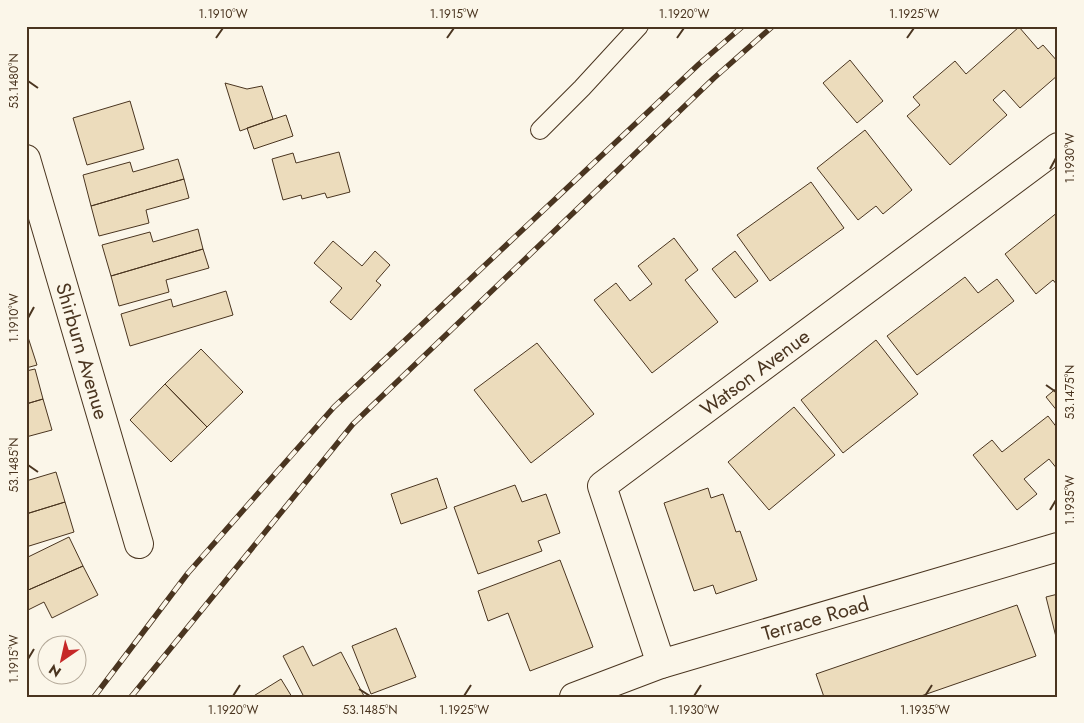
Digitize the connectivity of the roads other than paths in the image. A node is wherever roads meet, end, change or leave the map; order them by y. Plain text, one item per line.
1 (639, 26) edge
2 (540, 130) dead end
3 (1058, 147) edge
4 (26, 159) edge
5 (139, 544) dead end
6 (1058, 547) edge
7 (661, 664) junction
8 (574, 697) edge

1 - 2 lane
3 - 7 street, Watson Avenue
4 - 5 street, Shirburn Avenue
6 - 7 street, Terrace Road
7 - 8 street, Terrace Road

